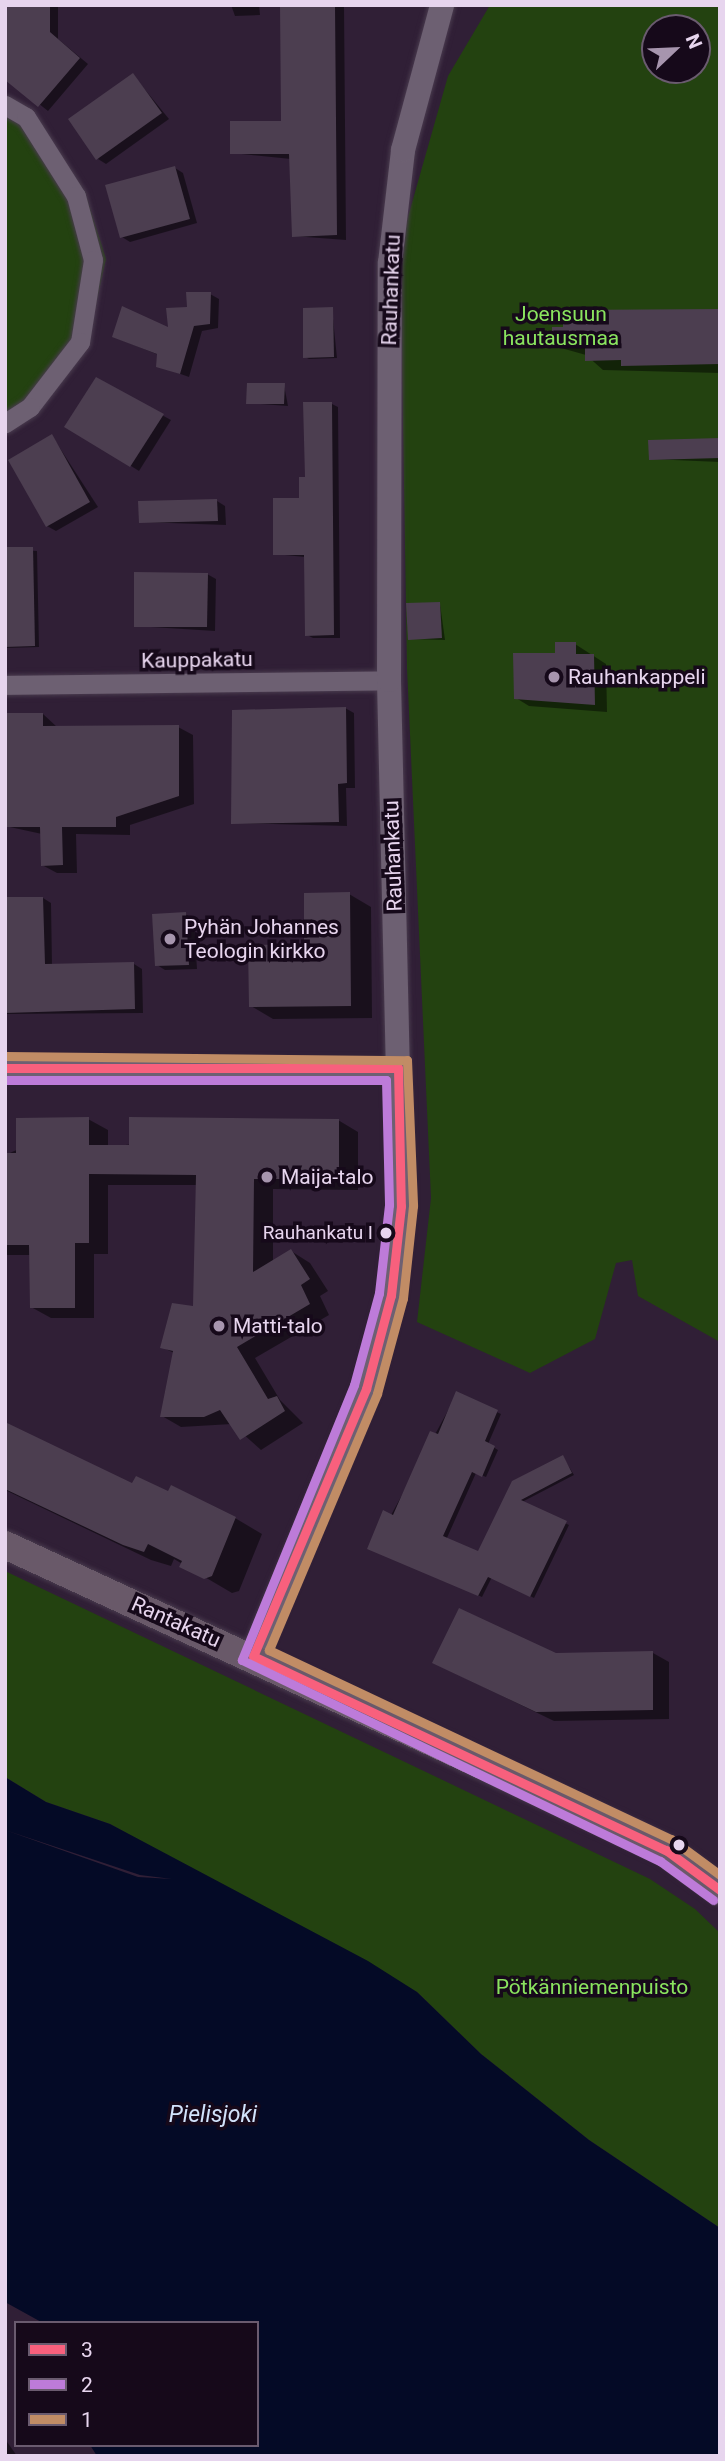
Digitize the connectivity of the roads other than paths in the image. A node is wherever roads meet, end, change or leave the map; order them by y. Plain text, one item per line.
1 (442, 5) edge
2 (453, 5) edge
3 (438, 36) junction
4 (5, 105) edge
5 (5, 423) edge
6 (389, 680) junction
7 (5, 685) edge
8 (5, 1068) edge
9 (398, 1068) junction
10 (5, 1545) edge
11 (253, 1656) junction
12 (720, 1890) edge

1 - 3 street, Rauhankatu
2 - 3 street, Rauhankatu
3 - 6 street, Rauhankatu
4 - 5 street
6 - 7 street, Kauppakatu
6 - 9 street, Rauhankatu
8 - 9 street
9 - 11 street, Rauhankatu
10 - 11 main road, Rantakatu
11 - 12 main road, Rantakatu

